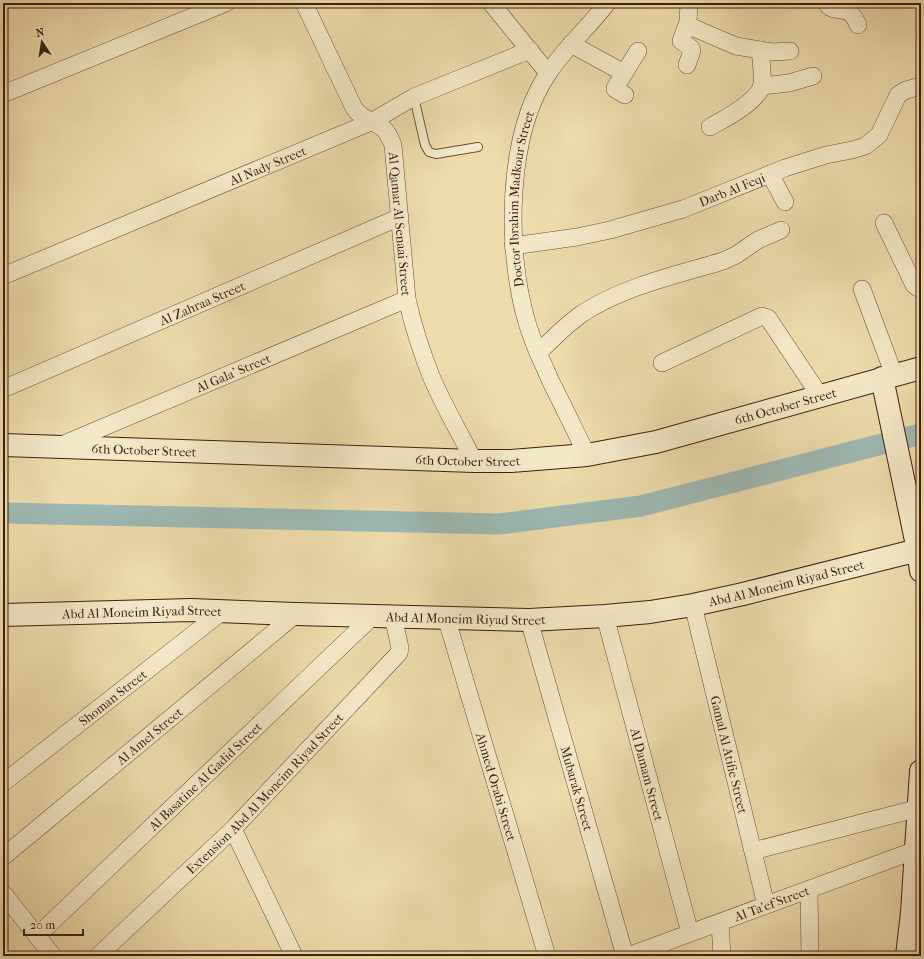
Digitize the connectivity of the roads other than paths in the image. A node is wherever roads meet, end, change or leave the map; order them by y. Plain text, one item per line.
1 (226, 3) edge
2 (304, 3) edge
3 (491, 3) edge
4 (607, 3) edge
5 (689, 3) edge
6 (826, 3) edge
7 (687, 25) junction
8 (858, 25) dead end
9 (571, 44) junction
10 (530, 50) junction
11 (638, 50) dead end
12 (760, 50) junction
13 (790, 51) dead end
14 (687, 66) dead end
15 (548, 73) junction
16 (624, 73) junction
17 (813, 76) dead end
18 (762, 86) junction
19 (921, 86) edge
20 (3, 94) edge
21 (625, 95) dead end
22 (414, 98) junction
23 (371, 122) junction
24 (710, 127) dead end
25 (478, 147) dead end
26 (770, 174) junction
27 (785, 202) dead end
28 (400, 217) junction
29 (884, 223) dead end
30 (781, 230) dead end
31 (513, 246) junction
32 (3, 276) edge
33 (921, 288) edge
34 (862, 289) dead end
35 (407, 299) junction
36 (538, 353) junction
37 (662, 363) dead end
38 (921, 368) edge
39 (888, 377) junction
40 (3, 389) edge
41 (820, 396) junction
42 (3, 445) edge
43 (58, 446) junction
44 (586, 455) junction
45 (474, 461) junction
46 (920, 557) edge
47 (693, 605) junction
48 (223, 611) junction
49 (3, 614) edge
50 (296, 614) junction
51 (383, 616) junction
52 (605, 616) junction
53 (446, 617) junction
54 (529, 620) junction
55 (3, 783) edge
56 (920, 791) edge
57 (233, 829) junction
58 (916, 850) junction
59 (753, 851) junction
60 (3, 857) edge
61 (918, 876) edge
62 (809, 890) junction
63 (3, 893) edge
64 (766, 905) junction
65 (916, 912) edge
66 (720, 922) junction
67 (690, 933) junction
68 (42, 949) edge
69 (98, 956) edge
70 (294, 956) edge
71 (547, 956) edge
72 (627, 956) edge
73 (722, 956) edge
74 (810, 956) edge
75 (907, 956) edge

1 - 20 street
2 - 23 street, Al Qamar Al Senaai Street
3 - 10 street
4 - 9 street, Doctor Ibrahim Madkour Street
5 - 7 street
6 - 8 street
7 - 12 street
7 - 14 street
9 - 15 street, Doctor Ibrahim Madkour Street
9 - 16 street
10 - 15 street
10 - 22 street, Al Nady Street
11 - 16 street
12 - 13 street
12 - 18 street
15 - 31 street, Doctor Ibrahim Madkour Street
16 - 21 street
17 - 18 street
18 - 24 street
19 - 26 street, Darb Al Feqi
22 - 23 street, Al Nady Street
22 - 25 lane
23 - 28 street, Al Qamar Al Senaai Street
23 - 32 street, Al Nady Street
26 - 27 street
26 - 31 street, Darb Al Feqi
28 - 35 street, Al Qamar Al Senaai Street
28 - 40 street, Al Zahraa Street
29 - 33 street
30 - 36 street
31 - 36 street, Doctor Ibrahim Madkour Street
34 - 39 street
35 - 43 street, Al Gala' Street
35 - 45 street, Al Qamar Al Senaai Street
36 - 44 street, Doctor Ibrahim Madkour Street
37 - 41 street
38 - 39 street, 6th October Street
39 - 41 street, 6th October Street
39 - 46 street
41 - 44 street, 6th October Street
42 - 43 street, 6th October Street
43 - 45 street, 6th October Street
44 - 45 street, 6th October Street
46 - 47 street, Abd Al Moneim Riyad Street
47 - 52 street, Abd Al Moneim Riyad Street
47 - 59 street, Gamal Al Atifie Street
48 - 49 street, Abd Al Moneim Riyad Street
48 - 50 street, Abd Al Moneim Riyad Street
48 - 55 street, Shoman Street
50 - 51 street, Abd Al Moneim Riyad Street
50 - 60 street, Al Amel Street
51 - 53 street, Abd Al Moneim Riyad Street
51 - 57 street, Extension Abd Al Moneim Riyad Street
51 - 68 street, Al Basatine Al Gadid Street
52 - 54 street, Abd Al Moneim Riyad Street
52 - 67 street, Al Damam Street
53 - 54 street, Abd Al Moneim Riyad Street
53 - 71 street, Ahmed Orabi Street
54 - 72 street, Mubarak Street
56 - 58 street
56 - 59 street
57 - 69 street, Extension Abd Al Moneim Riyad Street
57 - 70 street
58 - 61 street
58 - 62 street, Al Ta'ef Street
59 - 64 street, Gamal Al Atifie Street
61 - 65 street
62 - 64 street, Al Ta'ef Street
62 - 74 street
63 - 68 street
64 - 66 street, Al Ta'ef Street
65 - 75 street
66 - 67 street, Al Ta'ef Street
66 - 73 street
67 - 72 street, Al Ta'ef Street

